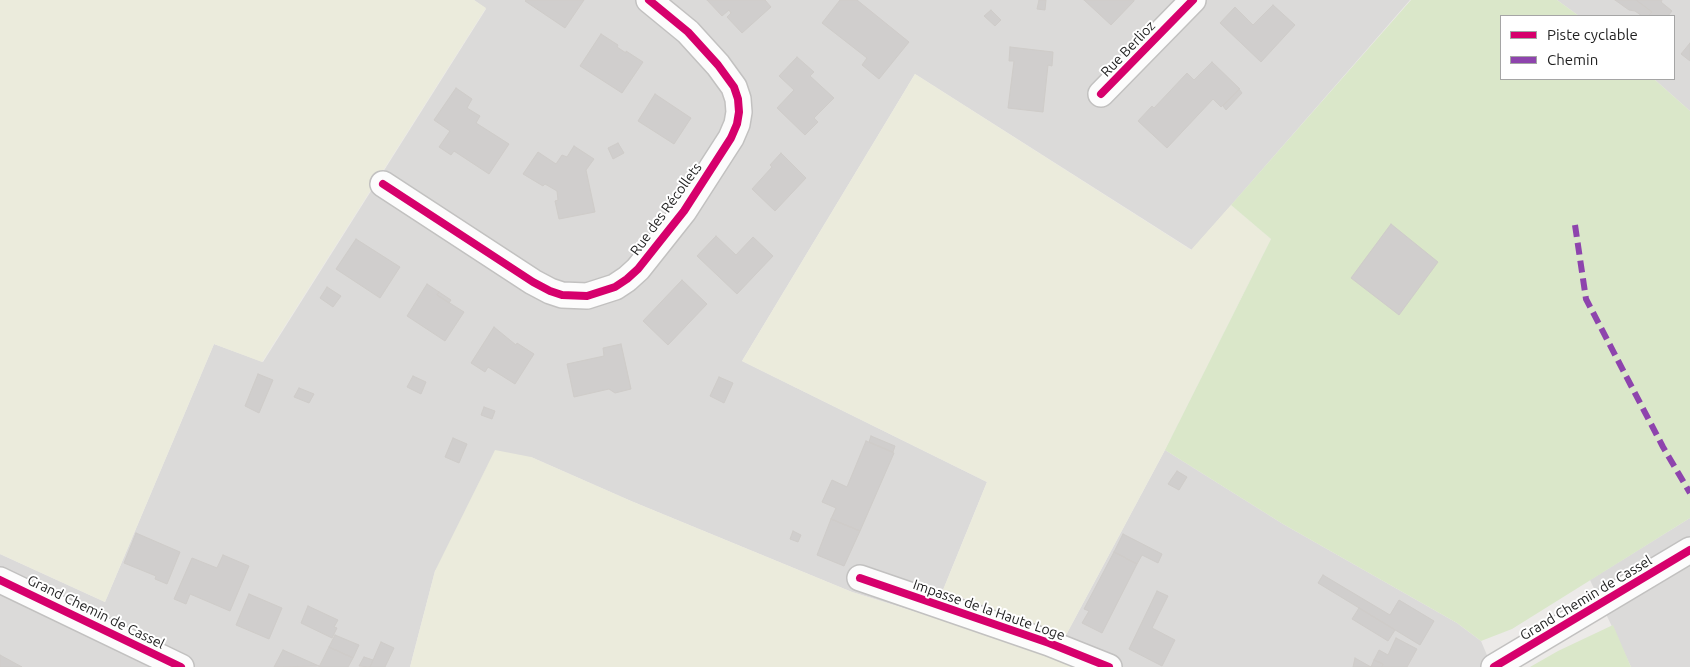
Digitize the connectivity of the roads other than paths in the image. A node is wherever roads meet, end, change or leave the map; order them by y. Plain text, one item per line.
1 (649, 0) edge
2 (1193, 0) edge
3 (1101, 94) dead end
4 (383, 184) dead end
5 (1690, 550) edge
6 (860, 578) dead end
7 (0, 580) edge
8 (181, 667) edge
9 (1110, 667) edge
10 (1494, 667) edge

1 - 4 street, Rue des Récollets
2 - 3 street, Rue Berlioz
5 - 10 street, Grand Chemin de Cassel
6 - 9 street, Impasse de la Haute Loge
7 - 8 street, Grand Chemin de Cassel

